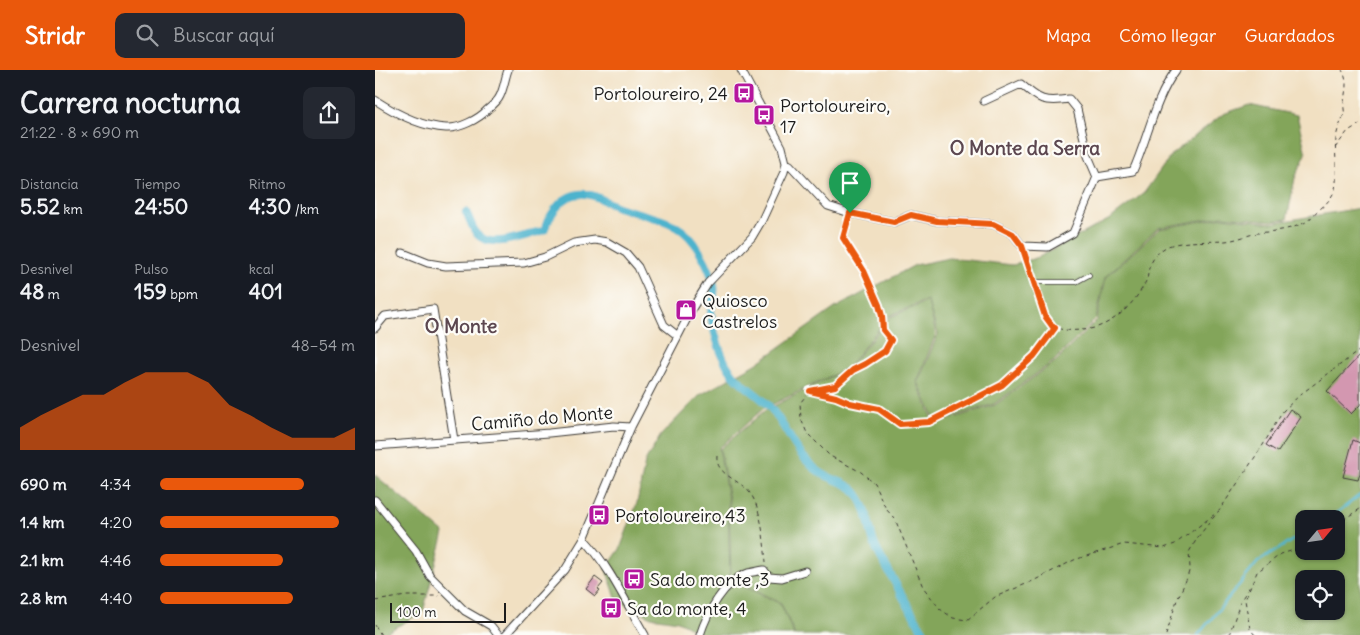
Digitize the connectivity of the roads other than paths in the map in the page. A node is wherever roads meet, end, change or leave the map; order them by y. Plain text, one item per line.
1 (508, 70) edge
2 (741, 70) edge
3 (1176, 70) edge
4 (375, 100) edge
5 (984, 101) dead end
6 (786, 163) junction
7 (1097, 177) junction
8 (1022, 246) junction
9 (403, 253) dead end
10 (1089, 275) dead end
11 (375, 328) edge
12 (678, 336) junction
13 (631, 427) junction
14 (454, 440) junction
15 (375, 446) edge
16 (375, 500) edge
17 (584, 539) junction
18 (805, 571) dead end
19 (498, 635) edge
20 (505, 635) edge
21 (645, 635) edge
22 (700, 635) edge

1 - 4 street
2 - 6 street
3 - 7 street
5 - 7 street
6 - 8 street
6 - 12 street
7 - 8 street
8 - 10 lane
9 - 12 street
11 - 14 street, Camiño do Monte
12 - 13 street
13 - 14 street, Camiño do Monte
13 - 17 street
14 - 15 street, Camiño do Monte
16 - 19 street
17 - 20 street
17 - 21 street
18 - 22 street

